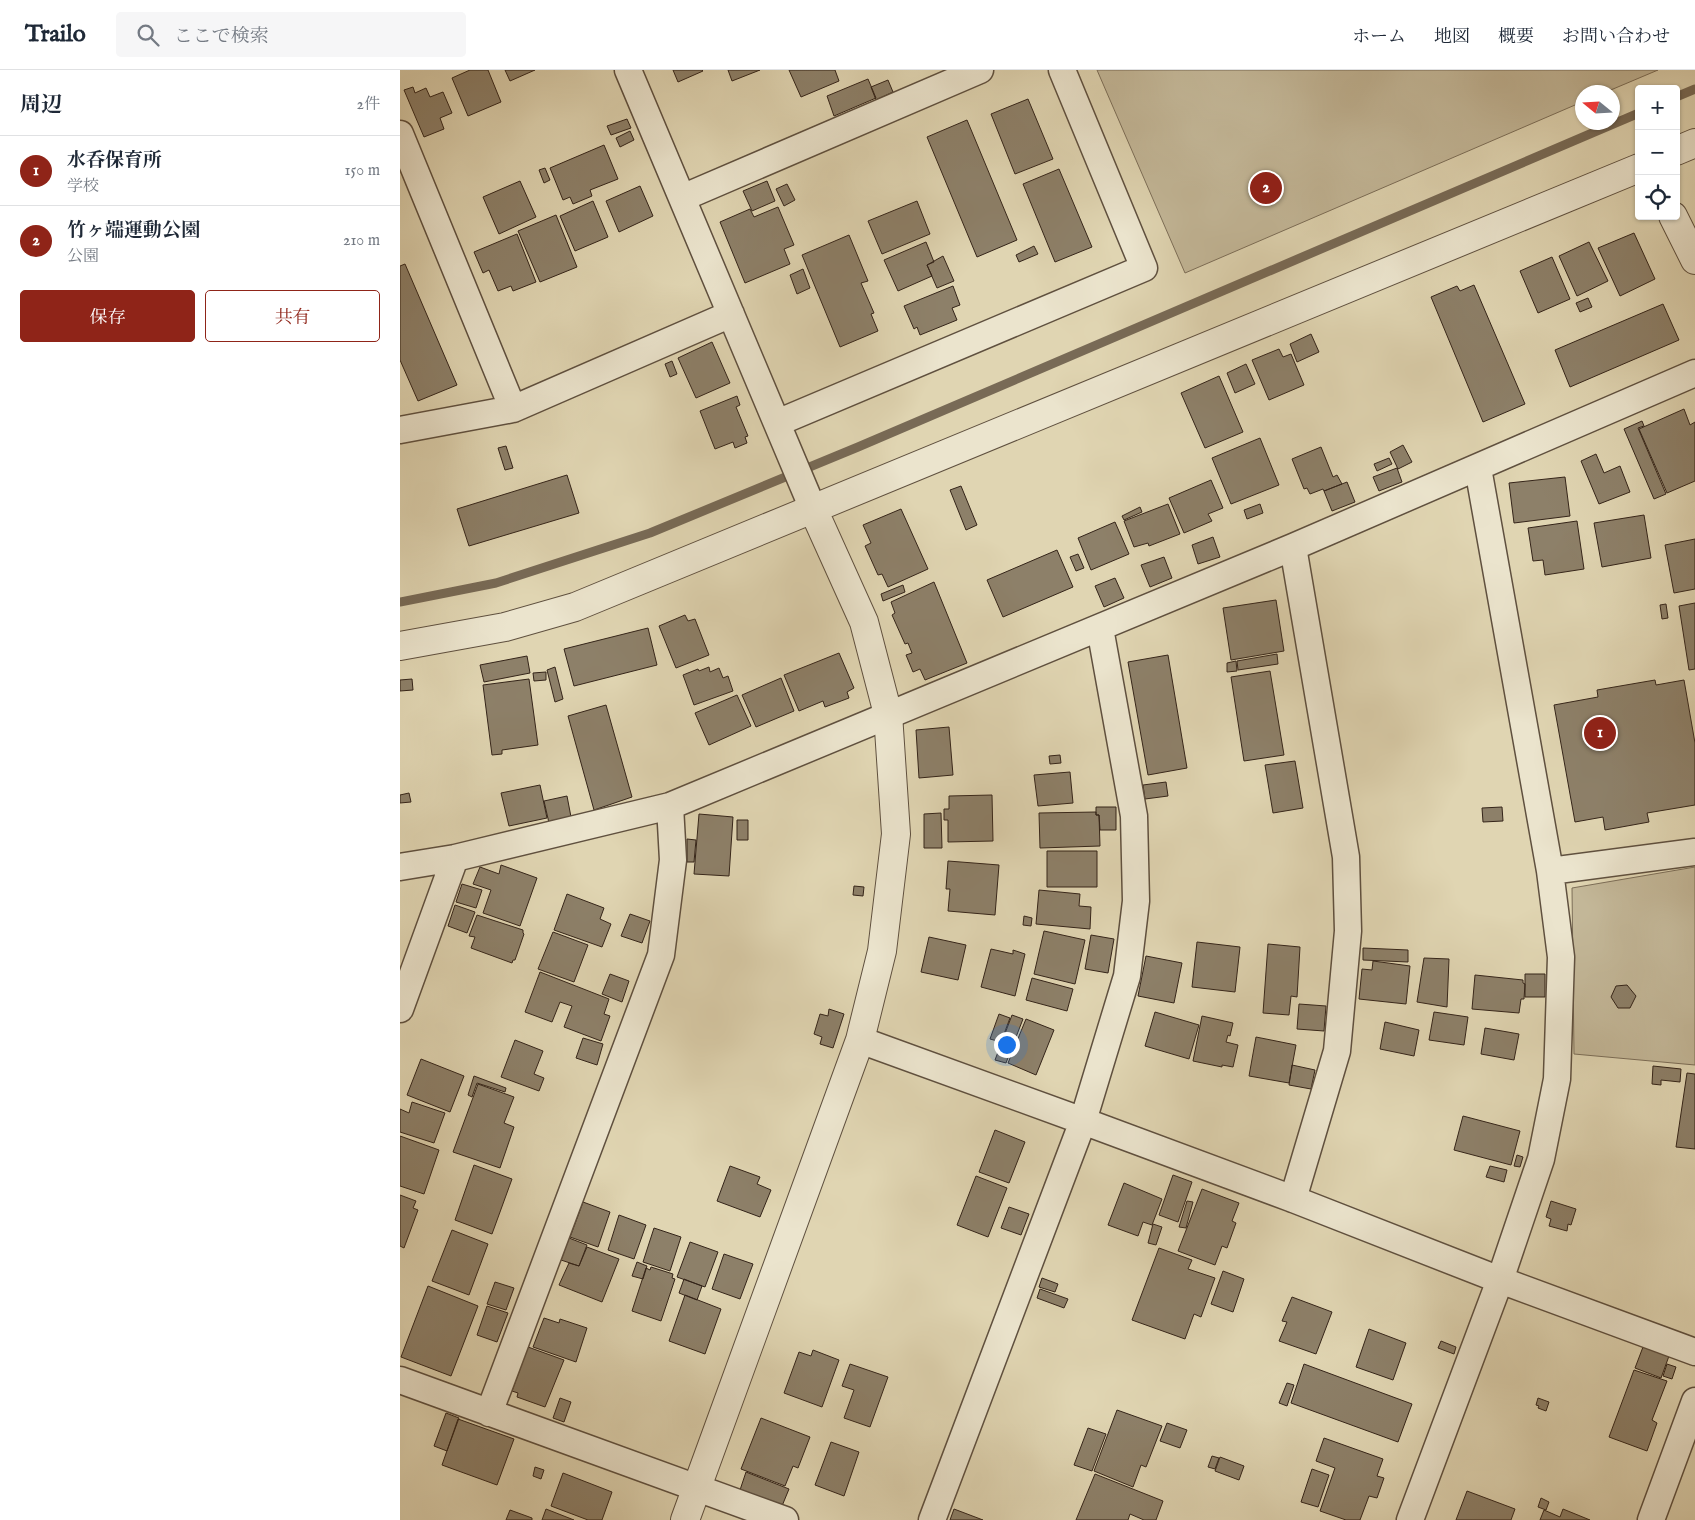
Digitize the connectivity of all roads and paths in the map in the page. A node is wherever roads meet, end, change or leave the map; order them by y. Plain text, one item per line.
1 (628, 70) edge
2 (980, 70) edge
3 (1062, 70) edge
4 (400, 134) edge
5 (1695, 143) edge
6 (1680, 149) edge
7 (1635, 170) edge
8 (682, 198) junction
9 (1675, 220) edge
10 (1695, 260) edge
11 (731, 314) junction
12 (1695, 373) edge
13 (513, 409) junction
14 (777, 424) junction
15 (400, 430) edge
16 (1478, 468) junction
17 (808, 498) junction
18 (1293, 547) junction
19 (1100, 628) junction
20 (400, 646) edge
21 (888, 714) junction
22 (670, 806) junction
23 (1695, 852) edge
24 (455, 858) junction
25 (400, 866) edge
26 (1550, 871) junction
27 (400, 1009) edge
28 (860, 1040) junction
29 (1083, 1121) junction
30 (1293, 1199) junction
31 (1500, 1280) junction
32 (1695, 1352) edge
33 (400, 1380) edge
34 (1695, 1401) edge
35 (489, 1413) junction
36 (697, 1489) junction
37 (685, 1520) edge
38 (785, 1520) edge
39 (932, 1520) edge
40 (1410, 1520) edge
41 (1651, 1520) edge

1 - 8 street
2 - 8 street
3 - 14 street
4 - 13 street
5 - 6 street
7 - 17 street
8 - 11 street
9 - 10 street
11 - 13 street
11 - 14 street
12 - 16 street
13 - 15 street
14 - 17 street
16 - 18 street
16 - 26 street
17 - 20 street
17 - 21 street
18 - 19 street
18 - 30 street
19 - 21 street
19 - 29 street
21 - 22 street
21 - 28 street
22 - 24 street
22 - 35 street
23 - 26 street
24 - 25 street
24 - 27 street
26 - 31 street
28 - 29 street
28 - 36 street
29 - 30 street
29 - 39 street
30 - 31 street
31 - 32 street
31 - 40 street
33 - 35 street
34 - 41 street
35 - 36 street
36 - 37 street
36 - 38 street

